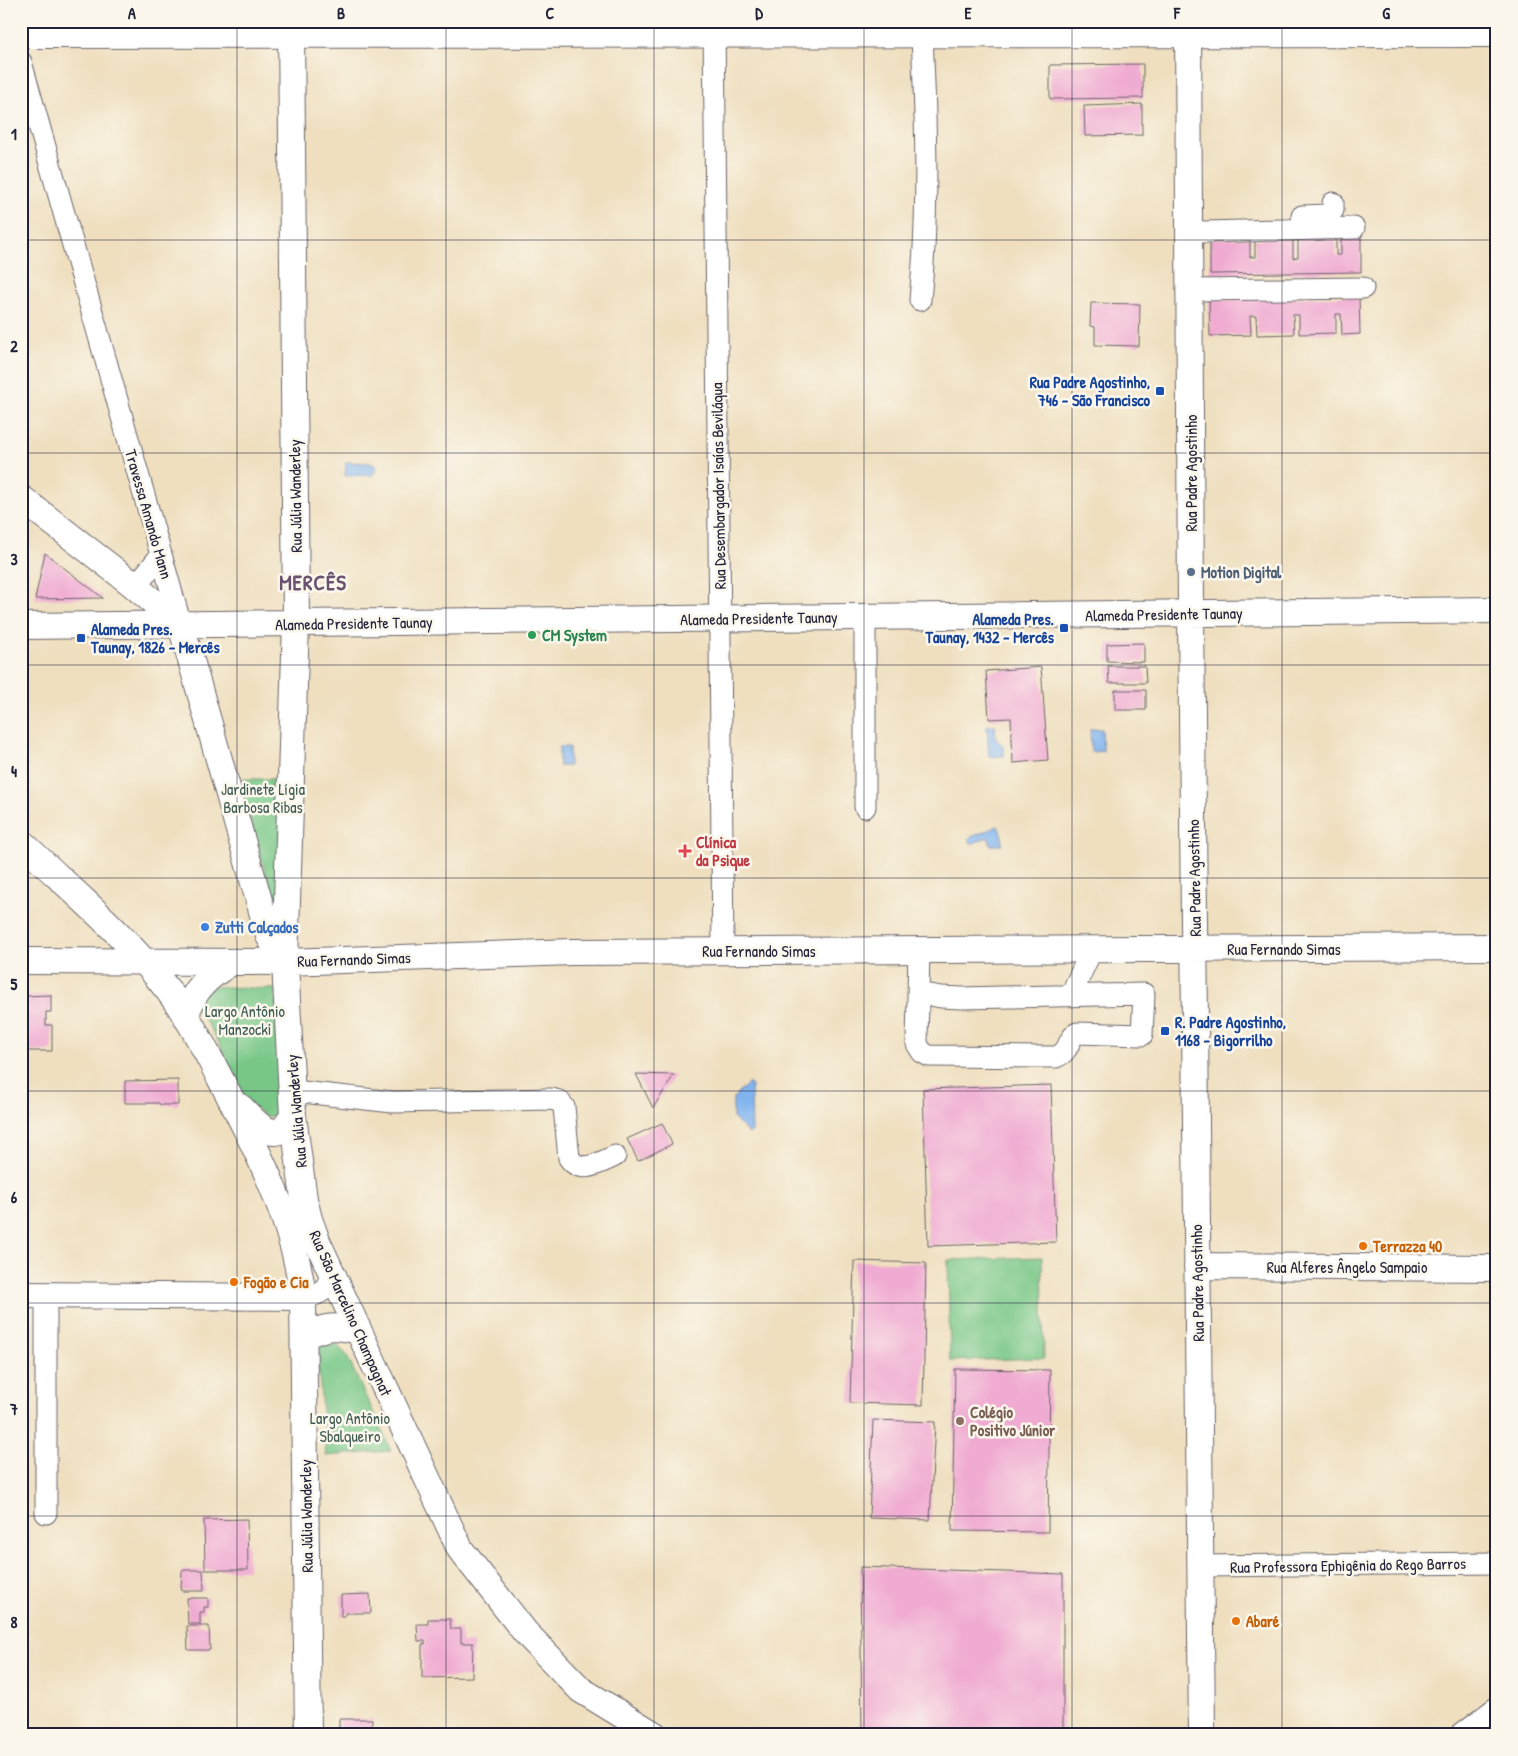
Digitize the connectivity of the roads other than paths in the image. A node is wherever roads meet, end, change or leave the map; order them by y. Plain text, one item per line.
1 (291, 28) edge
2 (459, 28) edge
3 (658, 28) edge
4 (714, 28) edge
5 (1188, 28) edge
6 (922, 34) junction
7 (1497, 34) edge
8 (21, 35) edge
9 (21, 62) edge
10 (1333, 203) dead end
11 (1189, 225) junction
12 (1354, 228) dead end
13 (1363, 288) dead end
14 (1190, 290) junction
15 (920, 300) dead end
16 (21, 498) edge
17 (161, 555) junction
18 (131, 584) junction
19 (1497, 610) edge
20 (1191, 614) junction
21 (865, 617) junction
22 (720, 619) junction
23 (296, 623) junction
24 (181, 625) junction
25 (21, 626) edge
26 (865, 807) dead end
27 (21, 842) edge
28 (95, 913) junction
29 (1497, 947) edge
30 (1092, 949) junction
31 (1194, 949) junction
32 (919, 950) junction
33 (723, 951) junction
34 (21, 961) edge
35 (82, 962) junction
36 (145, 962) junction
37 (232, 962) junction
38 (285, 962) junction
39 (918, 993) junction
40 (1073, 996) junction
41 (186, 1015) junction
42 (293, 1091) junction
43 (232, 1100) junction
44 (293, 1116) junction
45 (615, 1156) dead end
46 (302, 1180) joint
47 (1197, 1266) junction
48 (1497, 1268) edge
49 (332, 1274) junction
50 (33, 1295) edge
51 (303, 1297) junction
52 (358, 1332) junction
53 (304, 1336) junction
54 (46, 1513) dead end
55 (1497, 1563) edge
56 (1200, 1566) junction
57 (1497, 1707) edge
58 (308, 1735) edge
59 (655, 1735) edge
60 (1202, 1735) edge
61 (1460, 1735) edge

1 - 2 main road
1 - 8 main road
1 - 23 main road, Rua Júlia Wanderley
2 - 3 main road
3 - 4 main road
4 - 6 main road
4 - 22 street, Rua Desembargador Isaías Beviláqua
5 - 6 main road
5 - 7 main road
5 - 11 main road, Rua Padre Agostinho
6 - 15 street
9 - 17 street, Travessa Amando Mann
10 - 11 street
11 - 12 street
11 - 14 main road, Rua Padre Agostinho
13 - 14 street
14 - 20 main road, Rua Padre Agostinho
16 - 18 main road
17 - 18 street
17 - 24 street, Travessa Amando Mann
18 - 24 main road
19 - 20 main road, Alameda Presidente Taunay
20 - 21 main road, Alameda Presidente Taunay
20 - 31 main road, Rua Padre Agostinho
21 - 22 main road, Alameda Presidente Taunay
21 - 26 street
22 - 23 main road, Alameda Presidente Taunay
22 - 33 street, Rua Desembargador Isaías Beviláqua
23 - 24 main road, Alameda Presidente Taunay
23 - 38 main road, Rua Júlia Wanderley
24 - 25 main road, Alameda Presidente Taunay
24 - 38 main road, Travessa Amando Mann
27 - 28 main road, Rua São Marcelino Champagnat
28 - 35 main road
28 - 36 main road, Rua São Marcelino Champagnat
29 - 31 main road, Rua Fernando Simas
30 - 31 main road, Rua Fernando Simas
30 - 32 main road, Rua Fernando Simas
30 - 40 street
31 - 47 main road, Rua Padre Agostinho
32 - 33 main road, Rua Fernando Simas
32 - 39 street
33 - 38 main road, Rua Fernando Simas
34 - 35 main road, Rua Fernando Simas
35 - 36 main road, Rua Fernando Simas
36 - 37 main road, Rua Fernando Simas
36 - 41 main road, Rua São Marcelino Champagnat
37 - 38 main road, Rua Fernando Simas
37 - 41 main road
38 - 42 main road, Rua Júlia Wanderley
39 - 40 street
39 - 40 street
41 - 43 main road, Rua São Marcelino Champagnat
42 - 44 main road, Rua Júlia Wanderley
42 - 45 street
43 - 44 main road
43 - 51 main road, Rua São Marcelino Champagnat
44 - 46 main road, Rua Júlia Wanderley
46 - 49 main road, Rua São Marcelino Champagnat
47 - 48 main road, Rua Alferes Ângelo Sampaio
47 - 56 main road, Rua Padre Agostinho
49 - 51 street
49 - 52 main road, Rua São Marcelino Champagnat
50 - 51 main road
50 - 54 street
51 - 53 main road, Rua Júlia Wanderley
52 - 53 main road
52 - 59 main road, Rua São Marcelino Champagnat
53 - 58 main road, Rua Júlia Wanderley
55 - 56 street, Rua Professora Ephigênia do Rego Barros
56 - 60 main road, Rua Padre Agostinho
57 - 61 street

